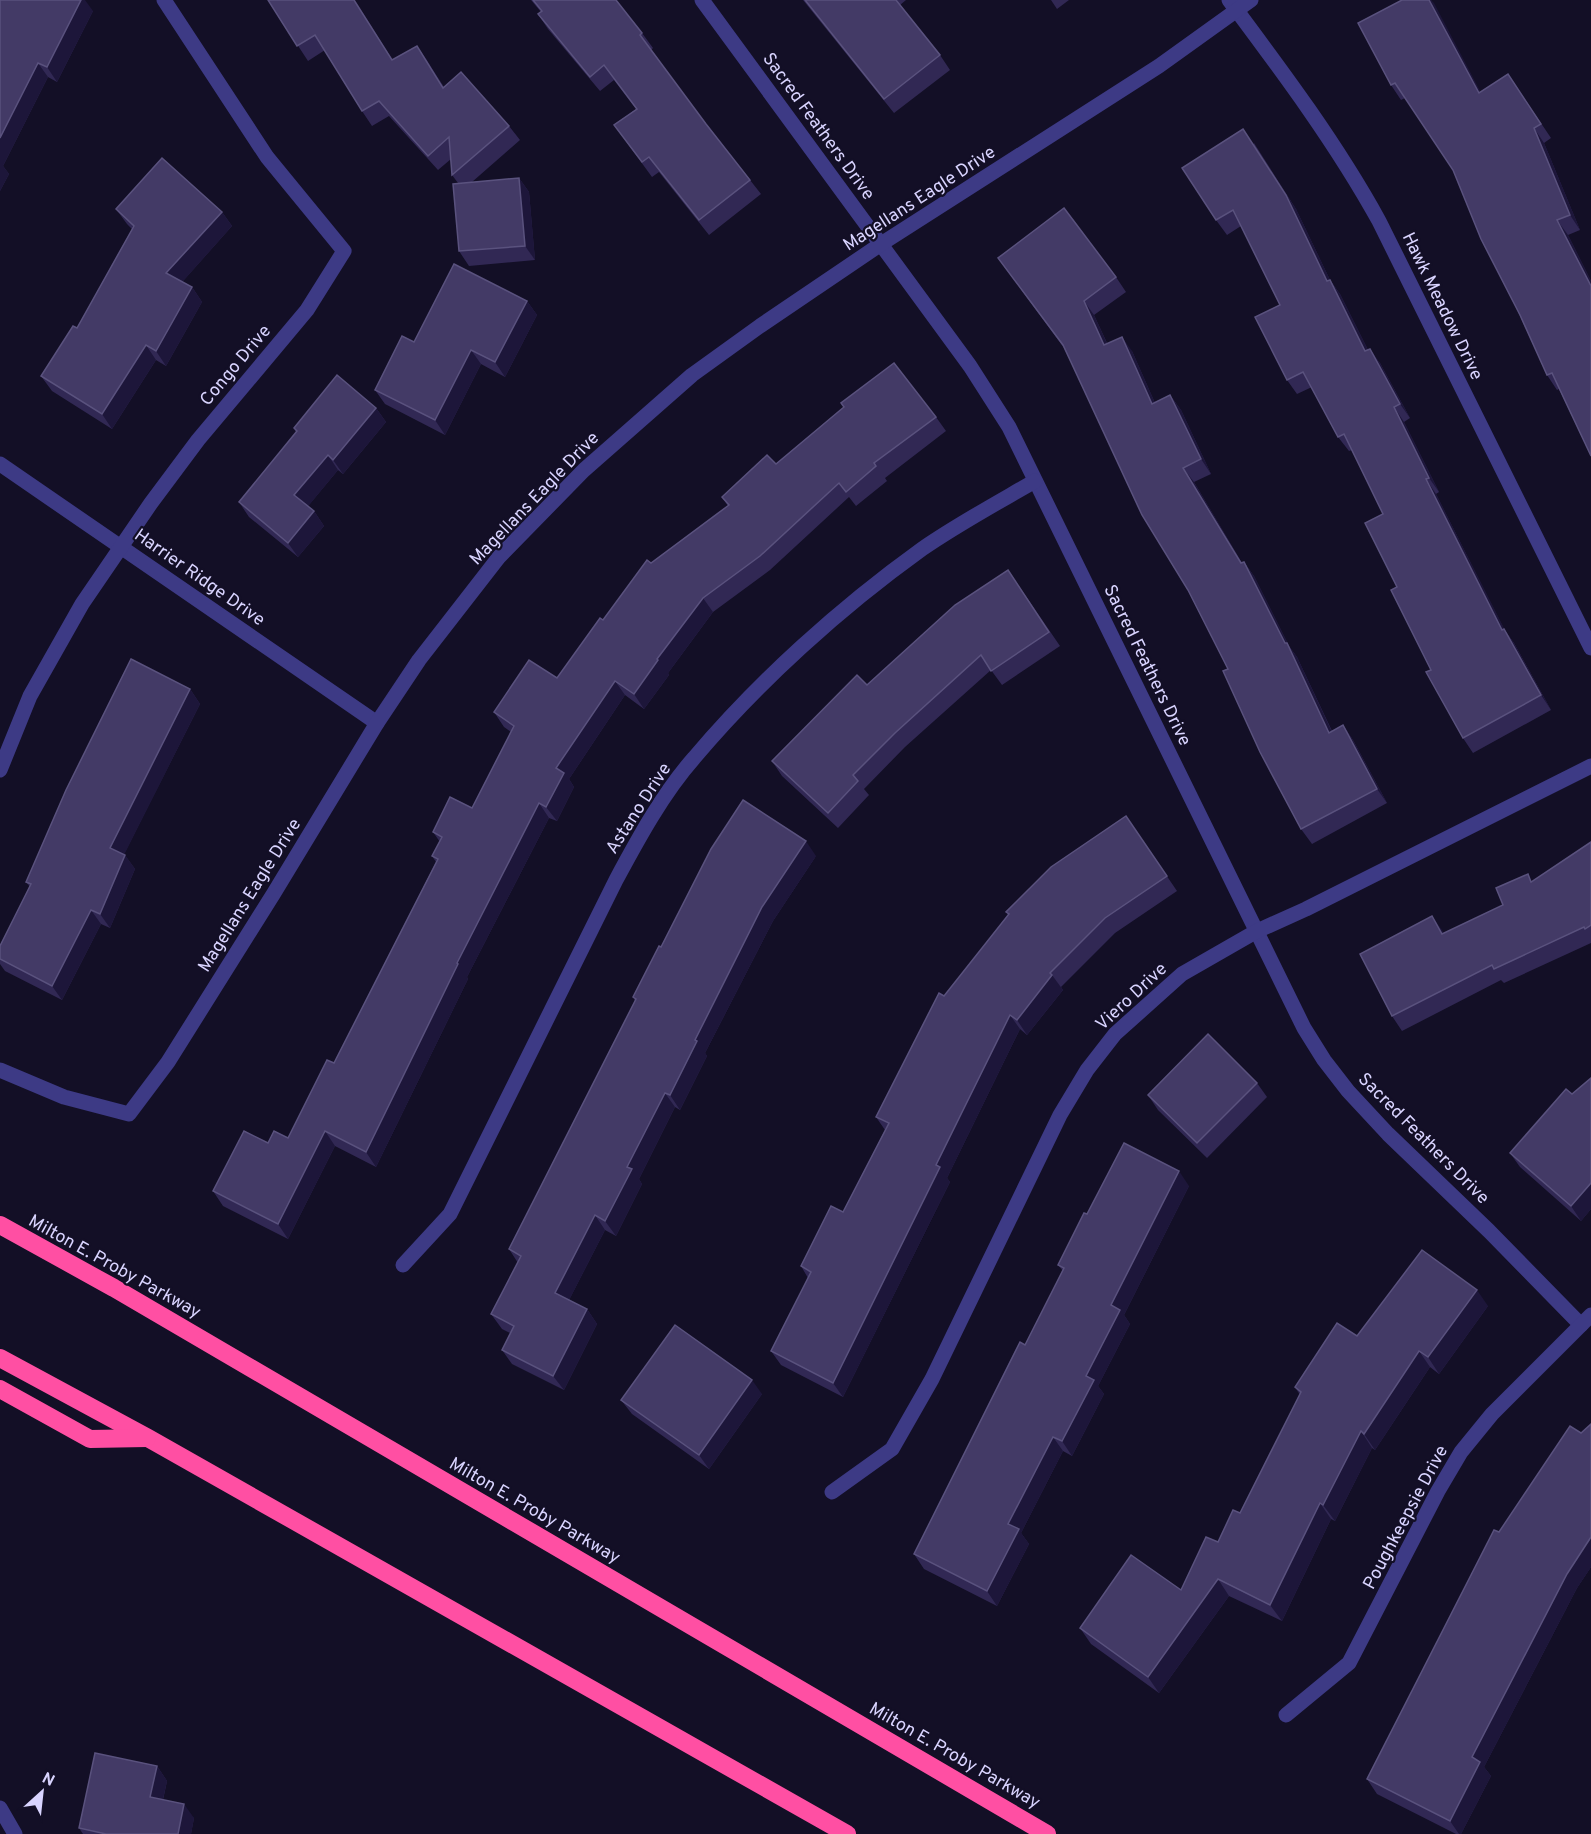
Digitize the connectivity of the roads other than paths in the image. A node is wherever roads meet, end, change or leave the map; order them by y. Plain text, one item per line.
1 (164, 0) edge
2 (702, 0) edge
3 (1251, 0) edge
4 (1233, 5) edge
5 (881, 244) junction
6 (0, 464) edge
7 (1035, 481) junction
8 (122, 546) junction
9 (1591, 648) edge
10 (377, 723) junction
11 (1591, 766) edge
12 (0, 770) edge
13 (1257, 931) junction
14 (0, 1070) edge
15 (0, 1225) edge
16 (403, 1264) dead end
17 (1586, 1320) edge
18 (0, 1358) edge
19 (0, 1389) edge
20 (148, 1438) junction
21 (832, 1492) dead end
22 (1286, 1715) dead end
23 (0, 1808) edge
24 (15, 1834) edge
25 (847, 1834) edge
26 (1047, 1834) edge

1 - 8 street, Congo Drive
2 - 5 street, Sacred Feathers Drive
3 - 4 street, Magellans Eagle Drive
4 - 5 street, Magellans Eagle Drive
4 - 9 street, Hawk Meadow Drive
5 - 7 street, Sacred Feathers Drive
5 - 10 street, Magellans Eagle Drive
6 - 8 street, Harrier Ridge Drive
7 - 13 street, Sacred Feathers Drive
7 - 16 street, Astano Drive
8 - 10 street, Harrier Ridge Drive
8 - 12 street, Congo Drive
10 - 14 street, Magellans Eagle Drive
11 - 13 street, Viero Drive
13 - 17 street, Sacred Feathers Drive
13 - 21 street, Viero Drive
15 - 26 highway, Milton E. Proby Parkway
17 - 22 street, Poughkeepsie Drive
18 - 20 highway
19 - 20 highway
20 - 25 highway
23 - 24 street

